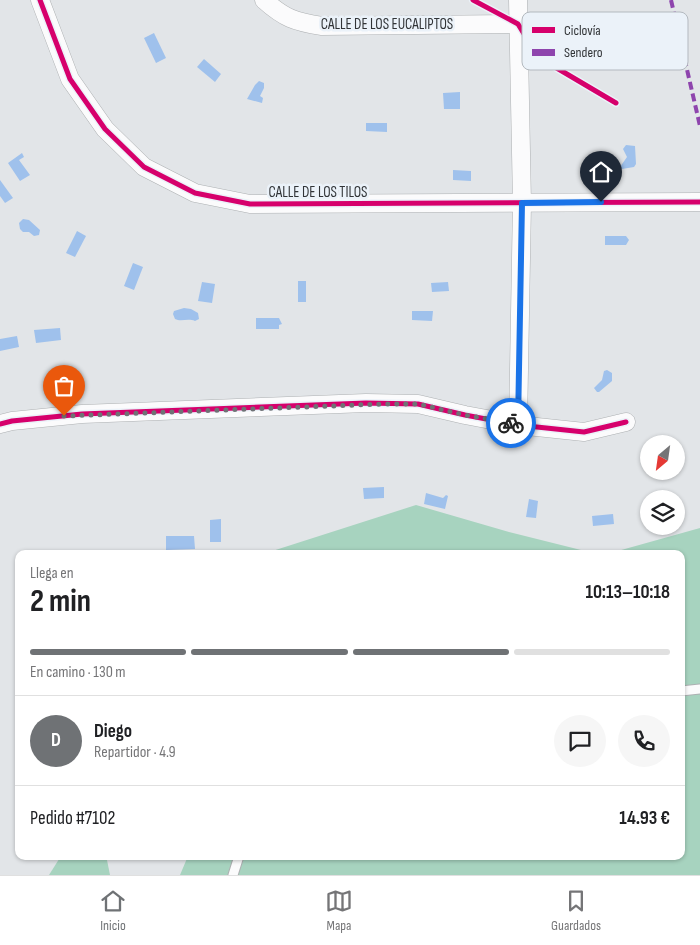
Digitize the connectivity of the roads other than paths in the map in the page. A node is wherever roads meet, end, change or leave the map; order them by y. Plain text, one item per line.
1 (40, 0) edge
2 (264, 0) edge
3 (518, 0) edge
4 (518, 24) junction
5 (700, 202) edge
6 (522, 203) junction
7 (626, 422) dead end
8 (0, 424) edge
9 (518, 424) junction
10 (700, 689) edge
11 (685, 690) edge
12 (238, 860) edge
13 (233, 875) edge

1 - 6 street, CALLE DE LOS TILOS
2 - 4 street, CALLE DE LOS EUCALIPTOS
3 - 4 street
4 - 6 street
5 - 6 street, CALLE DE LOS TILOS
6 - 9 street
7 - 9 street
8 - 9 street
10 - 11 lane
12 - 13 lane

